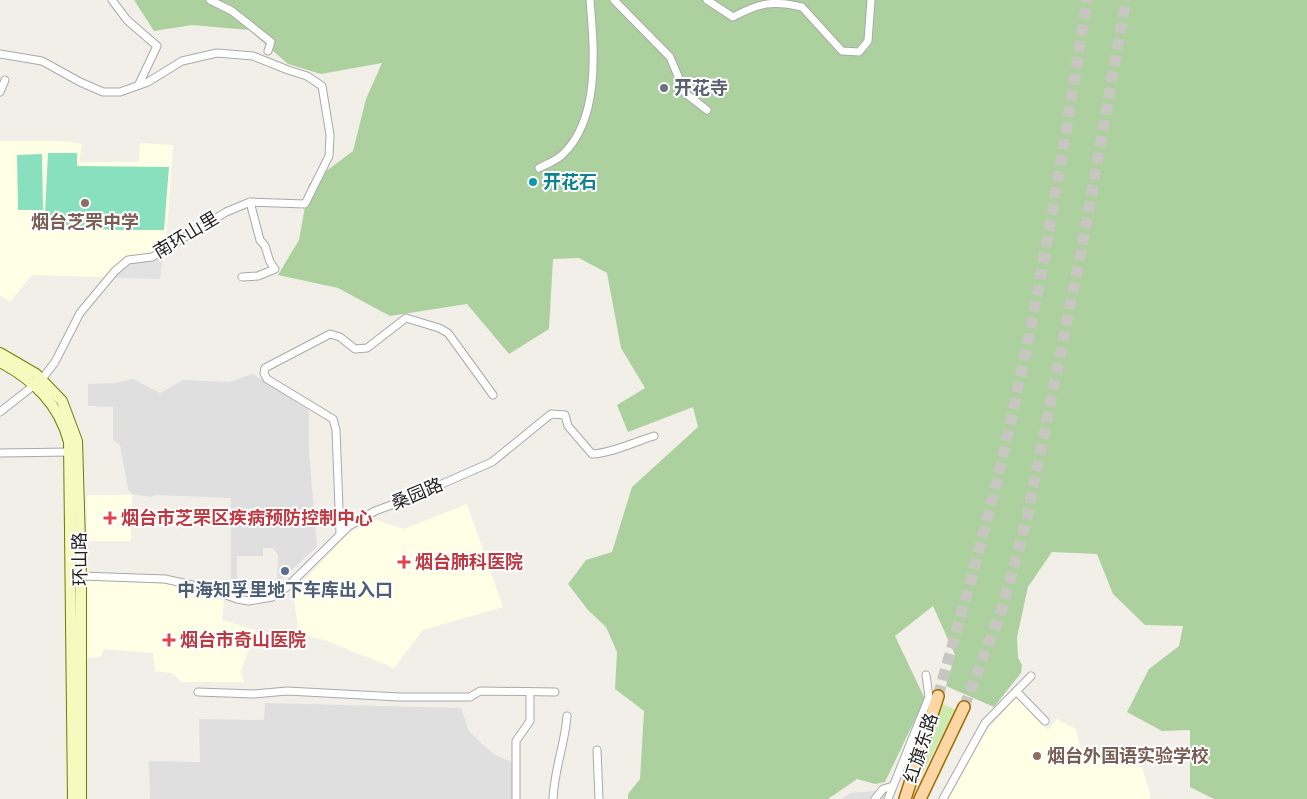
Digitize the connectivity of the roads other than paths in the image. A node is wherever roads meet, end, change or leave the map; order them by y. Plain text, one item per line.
1 (112, 0) edge
2 (210, 0) edge
3 (590, 0) edge
4 (614, 0) edge
5 (708, 0) edge
6 (871, 0) edge
7 (268, 51) dead end
8 (0, 54) edge
9 (6, 80) dead end
10 (139, 84) junction
11 (0, 92) edge
12 (707, 110) dead end
13 (539, 168) dead end
14 (250, 202) junction
15 (242, 277) dead end
16 (0, 353) edge
17 (0, 362) edge
18 (38, 382) junction
19 (493, 395) dead end
20 (0, 412) edge
21 (654, 436) dead end
22 (0, 452) edge
23 (70, 452) junction
24 (340, 534) junction
25 (81, 576) junction
26 (926, 676) dead end
27 (1031, 676) dead end
28 (198, 692) dead end
29 (530, 692) junction
30 (555, 692) dead end
31 (1016, 692) junction
32 (938, 696) tunnel mouth
33 (964, 707) tunnel mouth
34 (567, 716) dead end
35 (1045, 721) dead end
36 (597, 750) dead end
37 (893, 786) junction
38 (73, 799) edge
39 (81, 799) edge
40 (516, 799) edge
41 (553, 799) edge
42 (599, 799) edge
43 (876, 799) edge
44 (888, 799) edge
45 (904, 799) edge
46 (920, 799) edge
47 (943, 799) edge

1 - 10 street
2 - 7 street
3 - 13 street
4 - 12 street
5 - 6 street
8 - 10 street
9 - 11 street
10 - 14 street
14 - 15 street
14 - 18 street, 南环山里
16 - 18 main road, 环山路
17 - 18 main road, 环山路
18 - 20 street, 南环山里
18 - 23 main road, 环山路
18 - 25 main road, 环山路
19 - 24 street
21 - 24 street, 桑园路
22 - 23 street
23 - 38 main road, 环山路
24 - 25 street, 桑园路
25 - 39 main road, 环山路
26 - 37 street
27 - 31 street
28 - 29 street
29 - 30 street
29 - 40 street
31 - 35 street
31 - 47 street
32 - 45 main road, 红旗东路
33 - 46 main road, 红旗东路
34 - 41 street
36 - 42 street
37 - 43 street
37 - 44 street

